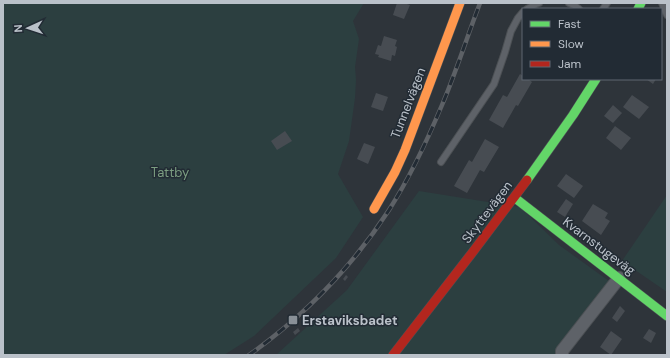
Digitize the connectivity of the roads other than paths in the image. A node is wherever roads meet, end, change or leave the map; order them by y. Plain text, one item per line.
1 (460, 3) edge
2 (539, 3) edge
3 (569, 3) edge
4 (662, 3) edge
5 (529, 8) edge
6 (578, 8) edge
7 (522, 13) edge
8 (667, 14) edge
9 (595, 80) edge
10 (441, 162) dead end
11 (515, 198) junction
12 (374, 209) dead end
13 (619, 278) junction
14 (667, 316) edge
15 (393, 355) edge
16 (562, 355) edge

1 - 12 street, Tunnelvägen
2 - 5 lane
3 - 6 lane
4 - 8 lane
7 - 10 lane
9 - 11 street, Skyttevägen
11 - 13 street, Kvarnstugeväg
11 - 15 street, Skyttevägen
13 - 14 street, Kvarnstugeväg
13 - 16 street

